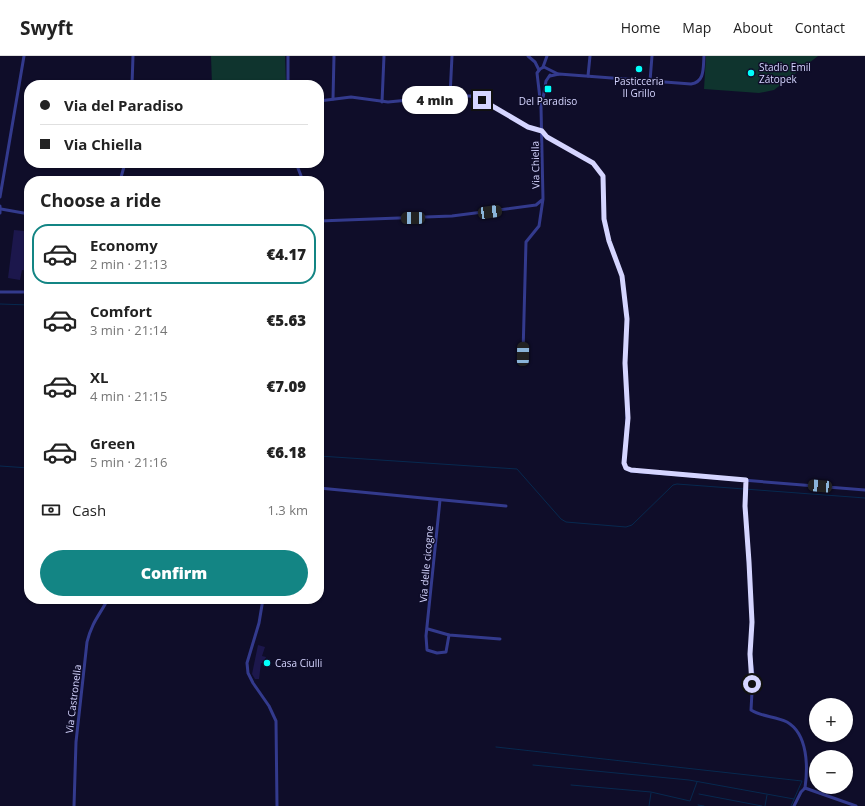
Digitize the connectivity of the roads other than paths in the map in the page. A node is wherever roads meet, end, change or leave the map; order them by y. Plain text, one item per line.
1 (24, 56) edge
2 (133, 56) edge
3 (288, 56) edge
4 (334, 56) edge
5 (384, 56) edge
6 (452, 56) edge
7 (528, 56) edge
8 (547, 56) edge
9 (590, 56) edge
10 (652, 56) edge
11 (704, 56) edge
12 (543, 67) junction
13 (539, 70) junction
14 (550, 71) junction
15 (558, 74) junction
16 (588, 76) junction
17 (539, 77) junction
18 (549, 77) junction
19 (289, 79) edge
20 (132, 80) edge
21 (650, 81) junction
22 (450, 96) junction
23 (333, 99) junction
24 (324, 100) edge
25 (382, 102) junction
26 (541, 107) junction
27 (542, 131) junction
28 (0, 197) edge
29 (543, 200) junction
30 (0, 208) edge
31 (0, 213) edge
32 (24, 213) edge
33 (324, 221) edge
34 (0, 292) edge
35 (24, 292) edge
36 (523, 354) dead end
37 (746, 480) junction
38 (324, 488) edge
39 (865, 490) edge
40 (440, 500) junction
41 (506, 506) dead end
42 (105, 604) edge
43 (262, 604) edge
44 (428, 629) junction
45 (449, 635) junction
46 (500, 639) dead end
47 (805, 788) junction
48 (74, 806) edge
49 (277, 806) edge
50 (794, 806) edge
51 (856, 806) edge

1 - 28 street
2 - 20 street
3 - 19 street
4 - 23 street
5 - 25 street
6 - 22 street
7 - 13 street
8 - 12 street
9 - 16 street
10 - 21 street
11 - 21 street
12 - 13 street
12 - 14 street
13 - 17 street
14 - 15 street
14 - 18 street
15 - 16 street
15 - 18 street
16 - 21 street
17 - 18 street
17 - 26 street
18 - 26 street
22 - 25 street, Via Chiella
22 - 27 street, Via Chiella
23 - 24 street, Via Chiella
23 - 25 street, Via Chiella
26 - 27 street
27 - 29 street, Via Chiella
27 - 37 street
29 - 33 street
29 - 36 street, Via Chiella
30 - 31 street
30 - 32 street
34 - 35 street
37 - 39 street
37 - 47 street
38 - 40 street
40 - 41 street
40 - 44 street, Via delle cicogne
42 - 48 street, Via Castronella
43 - 49 street
44 - 45 street
44 - 45 street, Via delle cicogne
45 - 46 street
47 - 50 street
47 - 51 street

